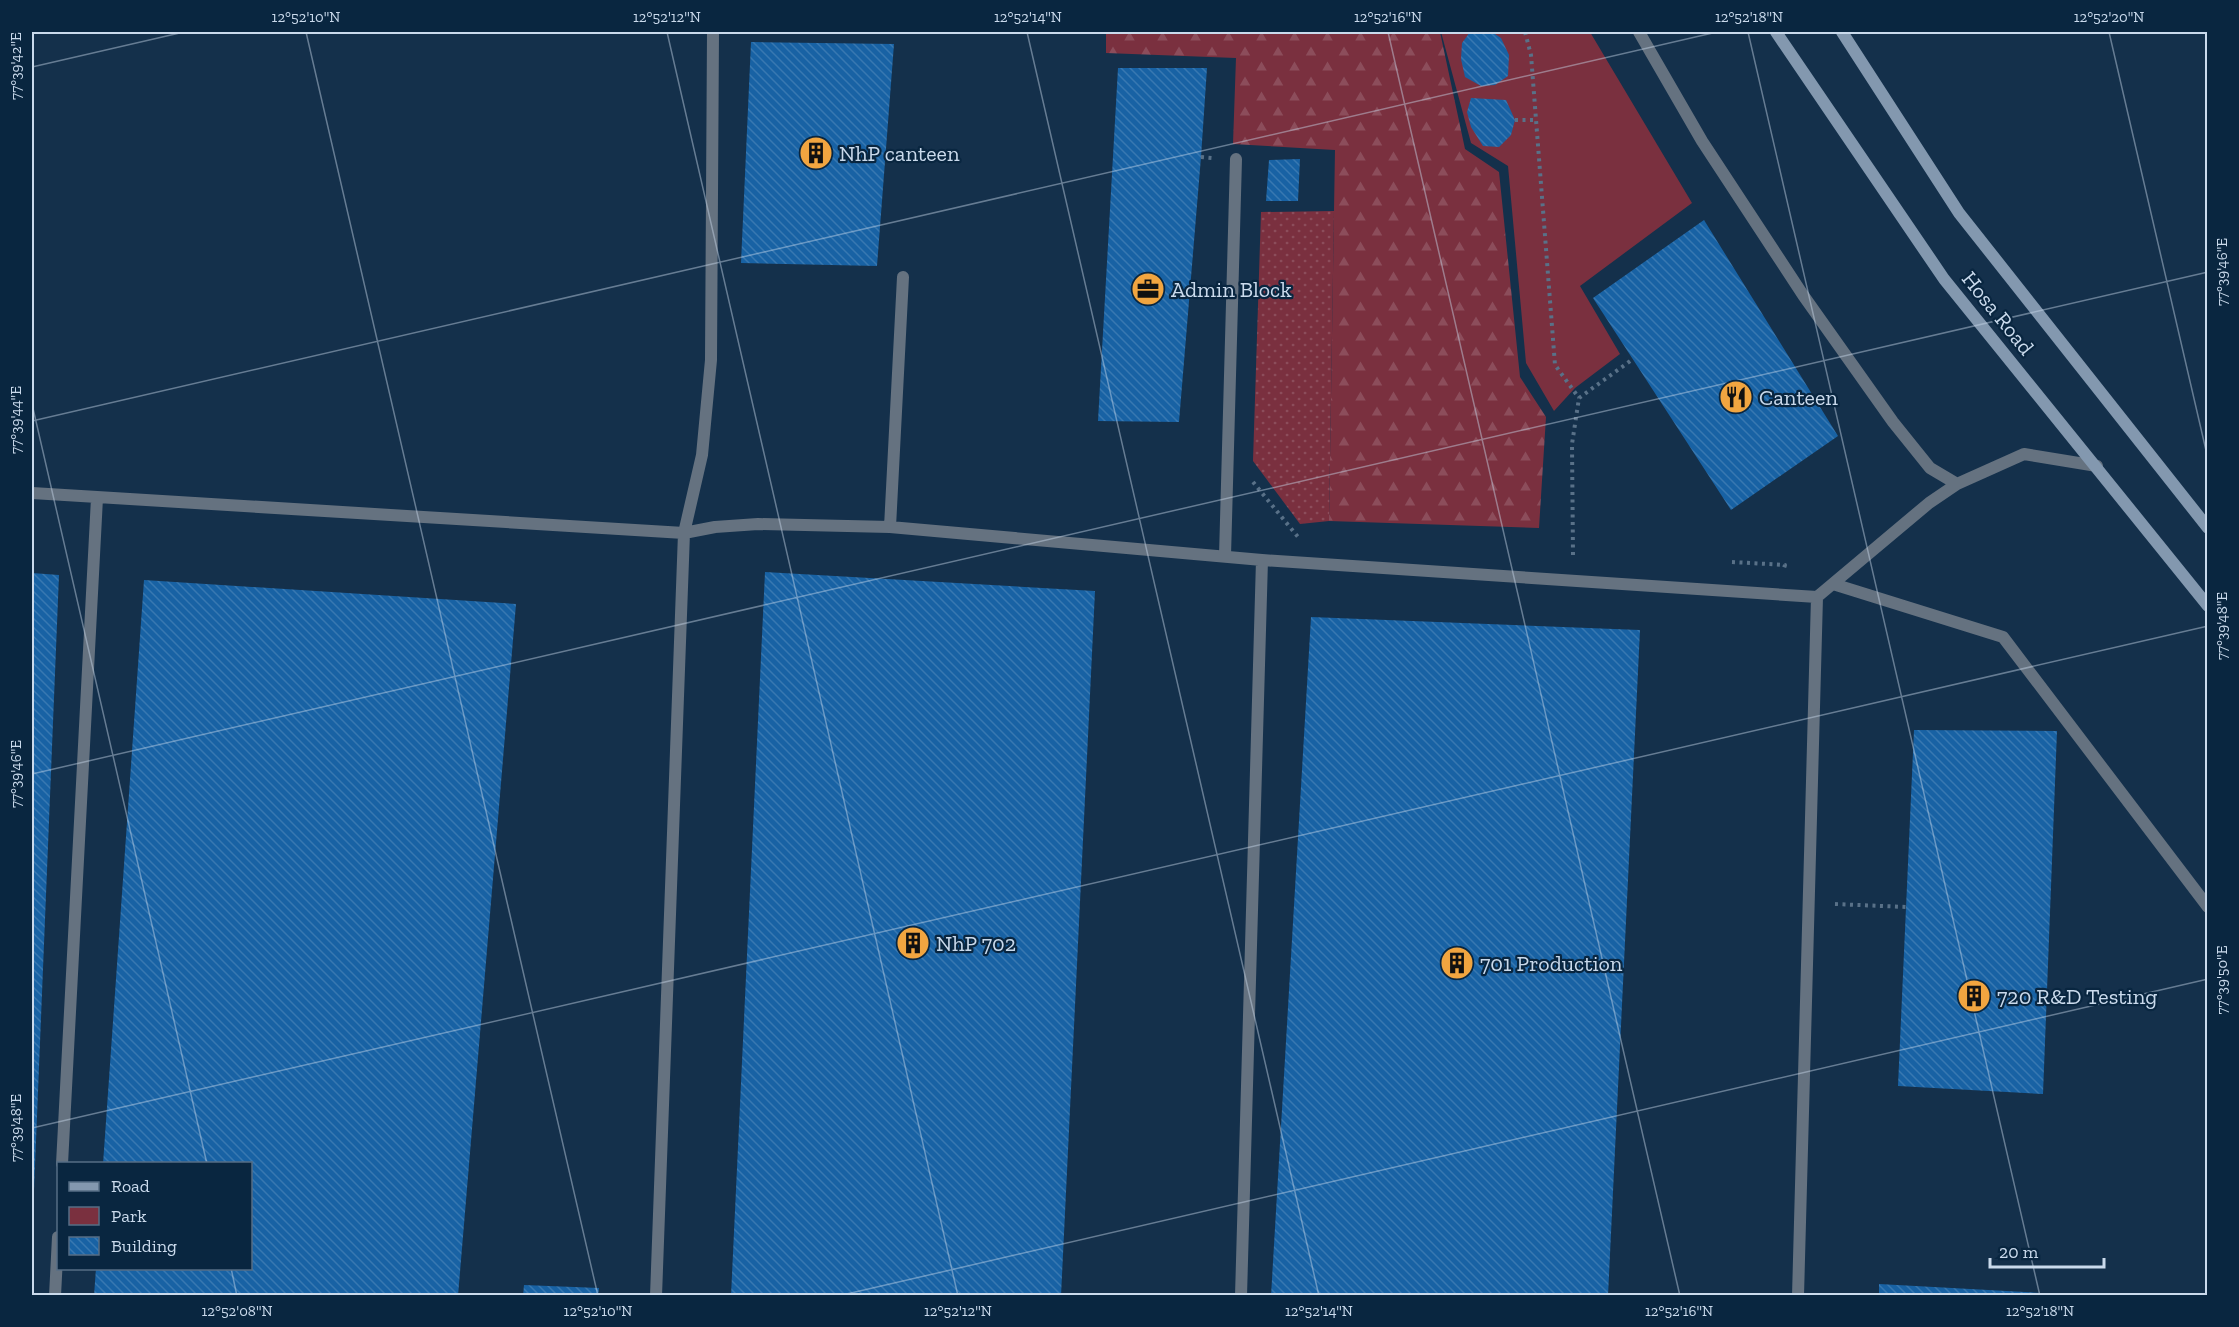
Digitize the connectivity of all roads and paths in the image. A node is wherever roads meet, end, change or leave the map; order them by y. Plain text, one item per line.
1 (713, 32) edge
2 (1525, 32) edge
3 (1639, 32) edge
4 (1776, 32) edge
5 (1842, 32) edge
6 (1515, 120) dead end
7 (1536, 120) junction
8 (1236, 159) dead end
9 (903, 276) dead end
10 (1633, 359) dead end
11 (1579, 398) junction
12 (2097, 466) junction
13 (1248, 476) dead end
14 (1958, 484) junction
15 (32, 493) edge
16 (97, 498) junction
17 (890, 527) junction
18 (2208, 528) edge
19 (684, 533) junction
20 (1299, 539) dead end
21 (1561, 555) dead end
22 (1573, 555) junction
23 (1225, 556) junction
24 (1584, 556) dead end
25 (1262, 560) junction
26 (1728, 562) dead end
27 (1833, 584) junction
28 (1782, 594) junction
29 (1817, 597) junction
30 (2208, 606) edge
31 (1828, 904) dead end
32 (1906, 906) dead end
33 (2208, 907) edge
34 (62, 1162) edge
35 (57, 1266) edge
36 (56, 1296) edge
37 (656, 1296) edge
38 (1241, 1296) edge
39 (1798, 1296) edge

1 - 19 lane
2 - 7 path
3 - 14 lane
4 - 12 main road, Hosa Road
5 - 18 main road, Hosa Road
6 - 7 path
7 - 11 path
8 - 23 lane
9 - 17 lane
10 - 11 path
11 - 22 path
12 - 14 lane
12 - 30 main road, Hosa Road
13 - 20 path
14 - 27 lane
15 - 16 lane
16 - 19 lane
16 - 34 lane
17 - 19 lane
17 - 23 lane
19 - 37 lane
21 - 22 path
22 - 24 path
23 - 25 lane
25 - 28 lane
25 - 38 lane
26 - 28 path
27 - 29 lane
27 - 33 lane
28 - 29 lane
29 - 39 lane
31 - 32 path
35 - 36 lane

